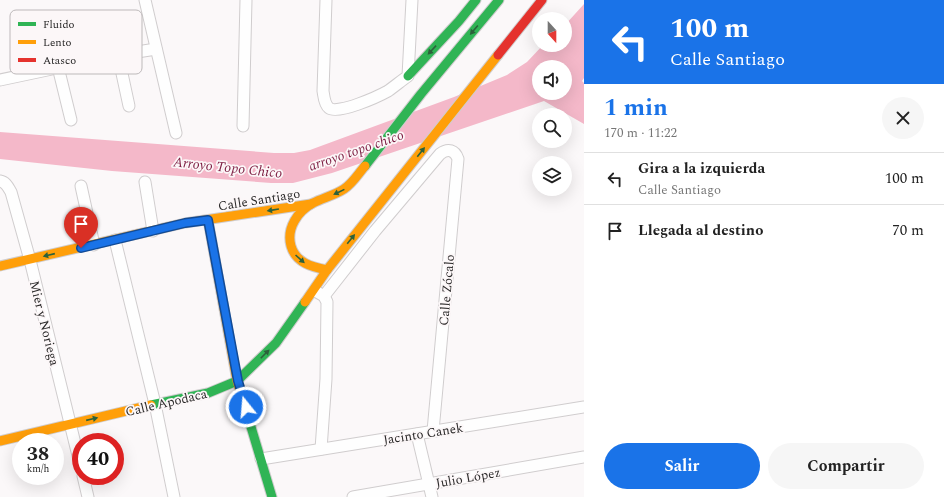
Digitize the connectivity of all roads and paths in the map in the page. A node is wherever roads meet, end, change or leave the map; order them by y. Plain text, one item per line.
1 (145, 0) edge
2 (246, 0) edge
3 (326, 0) edge
4 (412, 0) edge
5 (476, 0) edge
6 (499, 0) edge
7 (542, 0) edge
8 (156, 49) junction
9 (142, 51) edge
10 (29, 74) edge
11 (60, 74) edge
12 (122, 74) edge
13 (408, 76) junction
14 (0, 80) edge
15 (129, 106) dead end
16 (71, 120) dead end
17 (243, 126) dead end
18 (176, 133) dead end
19 (2, 182) edge
20 (145, 182) dead end
21 (81, 186) dead end
22 (311, 204) junction
23 (208, 220) junction
24 (153, 231) junction
25 (116, 240) junction
26 (94, 245) junction
27 (30, 260) junction
28 (0, 266) edge
29 (327, 270) junction
30 (313, 291) junction
31 (324, 296) junction
32 (238, 381) junction
33 (155, 404) junction
34 (584, 407) edge
35 (70, 424) junction
36 (433, 431) junction
37 (72, 433) edge
38 (417, 434) junction
39 (0, 441) edge
40 (321, 449) junction
41 (584, 457) edge
42 (261, 459) junction
43 (429, 484) junction
44 (85, 485) edge
45 (88, 497) edge
46 (174, 497) edge
47 (272, 497) edge
48 (353, 497) edge
49 (432, 497) edge

1 - 8 street
2 - 17 street
3 - 13 street
4 - 13 street
5 -> 13 main road
6 -> 22 main road
29 -> 7 main road, Calle Apodaca
8 - 9 street
8 - 18 street
10 - 14 street
11 - 16 street
12 - 15 street
19 - 27 street, Mier y Noriega
20 - 24 street
21 - 26 street
22 -> 23 main road, Calle Santiago
22 -> 29 main road
23 - 24 main road, Calle Santiago
23 - 32 main road
24 - 25 main road, Calle Santiago
25 - 26 main road, Calle Santiago
25 - 33 street
26 -> 27 main road, Calle Santiago
27 - 28 main road, Calle Santiago
27 - 35 street, Mier y Noriega
29 - 30 main road, Calle Apodaca
30 - 31 street
32 -> 30 main road, Calle Apodaca
31 - 36 street, Calle Zócalo
31 - 40 street
32 - 33 main road, Calle Apodaca
32 - 42 main road
35 -> 33 main road, Calle Apodaca
33 - 46 street
34 - 36 street, Jacinto Canek
35 - 37 street, Mier y Noriega
35 - 39 main road, Calle Apodaca
36 - 38 street, Jacinto Canek
38 - 40 street, Jacinto Canek
38 - 43 street
40 - 42 street, Jacinto Canek
41 - 43 street, Julio López
42 - 47 main road
43 - 48 street, Julio López
43 - 49 street
44 - 45 street

